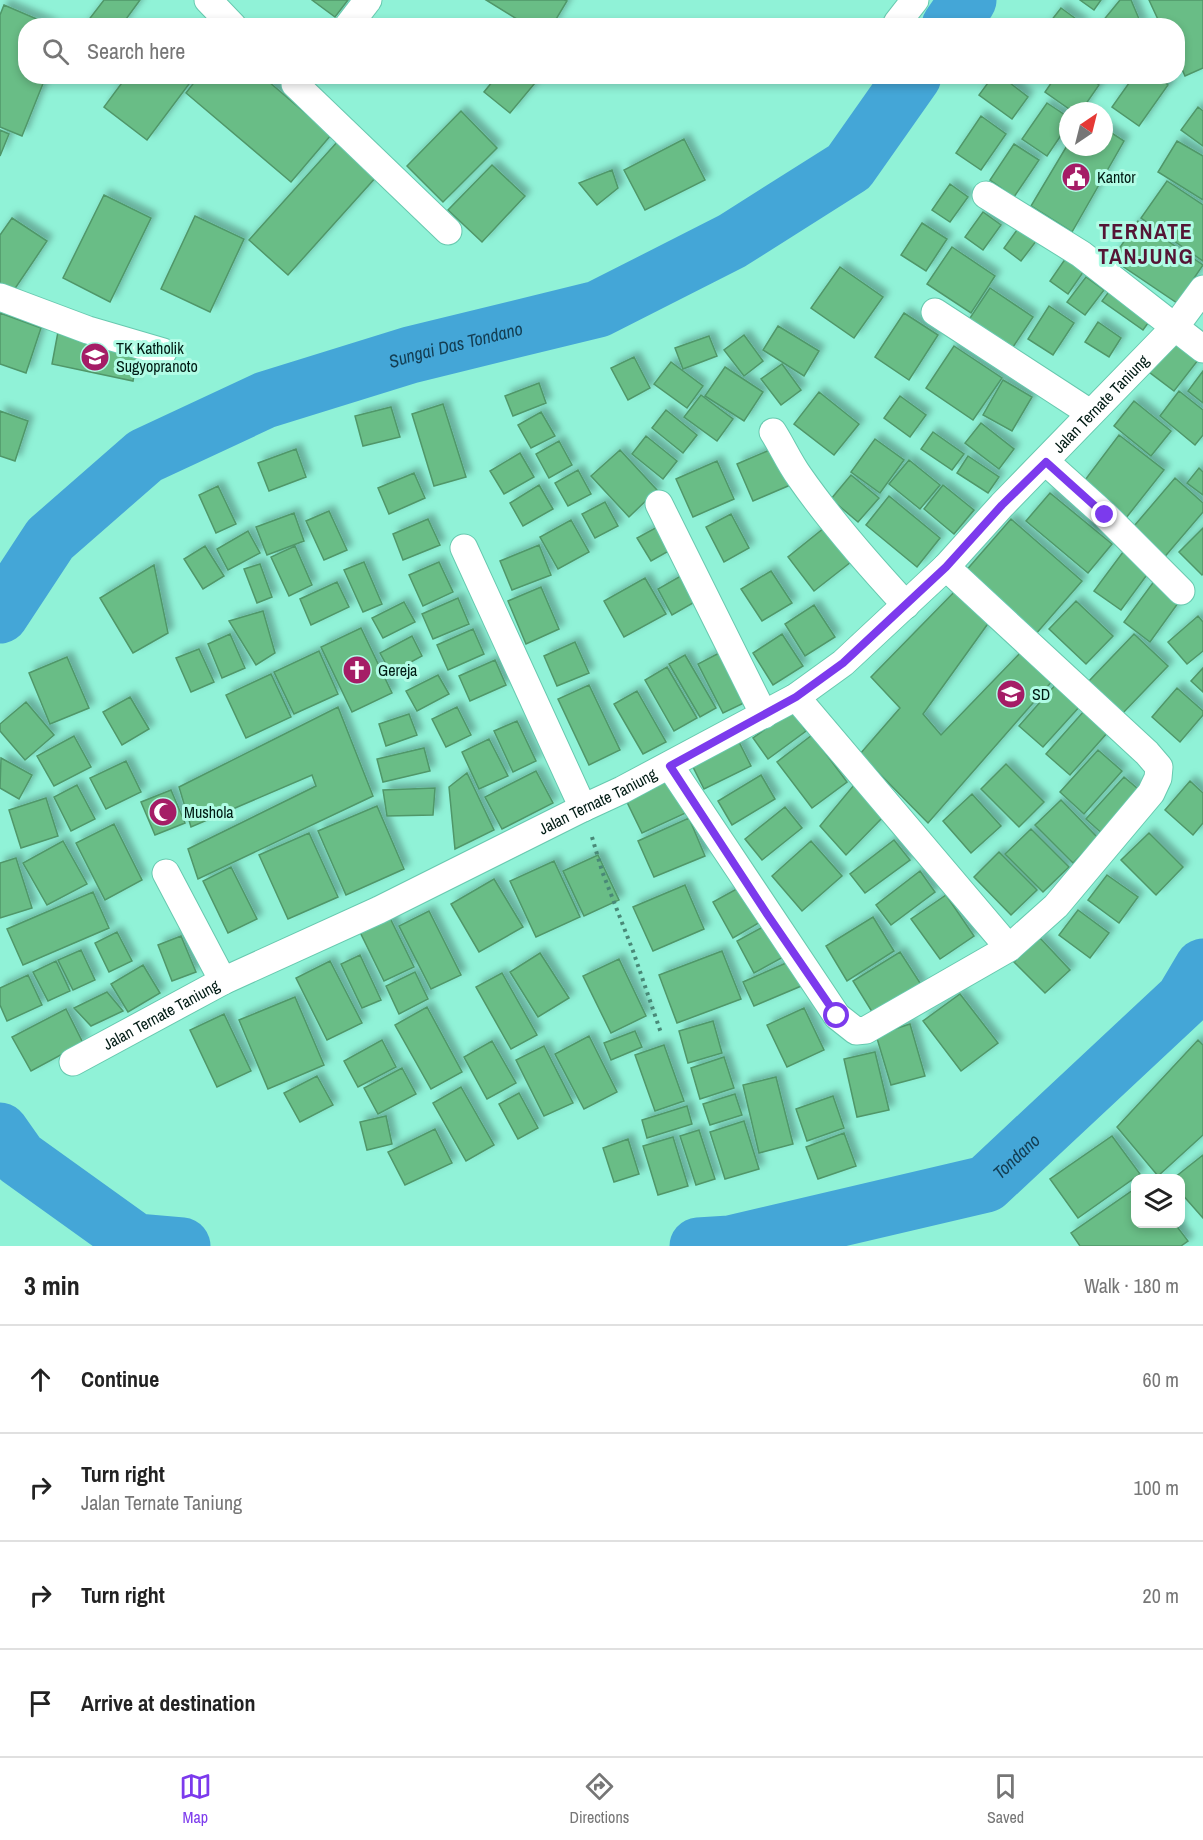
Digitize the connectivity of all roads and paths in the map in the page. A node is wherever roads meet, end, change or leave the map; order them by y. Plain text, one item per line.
1 (208, 0) edge
2 (368, 0) edge
3 (915, 0) edge
4 (225, 18) edge
5 (354, 18) edge
6 (901, 18) edge
7 (300, 84) edge
8 (986, 195) dead end
9 (448, 231) dead end
10 (1203, 289) edge
11 (0, 297) edge
12 (935, 312) dead end
13 (1175, 327) junction
14 (1203, 349) edge
15 (163, 352) dead end
16 (1090, 413) junction
17 (773, 432) dead end
18 (1046, 462) junction
19 (658, 504) dead end
20 (464, 549) dead end
21 (946, 567) junction
22 (1181, 591) dead end
23 (906, 605) junction
24 (796, 697) junction
25 (764, 715) junction
26 (670, 766) junction
27 (583, 808) junction
28 (166, 873) dead end
29 (1009, 948) junction
30 (223, 981) junction
31 (662, 1033) dead end
32 (73, 1062) dead end

1 - 4 street
2 - 5 street
3 - 6 street
7 - 9 street
8 - 13 street
10 - 13 street, Jalan Ternate Taniung
11 - 15 street
12 - 16 street
13 - 14 street
13 - 16 street, Jalan Ternate Taniung
16 - 18 street, Jalan Ternate Taniung
17 - 23 street
18 - 21 street, Jalan Ternate Taniung
18 - 22 street
19 - 25 street
20 - 27 street
21 - 23 street, Jalan Ternate Taniung
21 - 29 street
23 - 24 street, Jalan Ternate Taniung
24 - 25 street, Jalan Ternate Taniung
24 - 29 street
25 - 26 street, Jalan Ternate Taniung
26 - 27 street, Jalan Ternate Taniung
26 - 29 street
27 - 30 street, Jalan Ternate Taniung
27 - 31 path
28 - 30 street
30 - 32 street, Jalan Ternate Taniung

